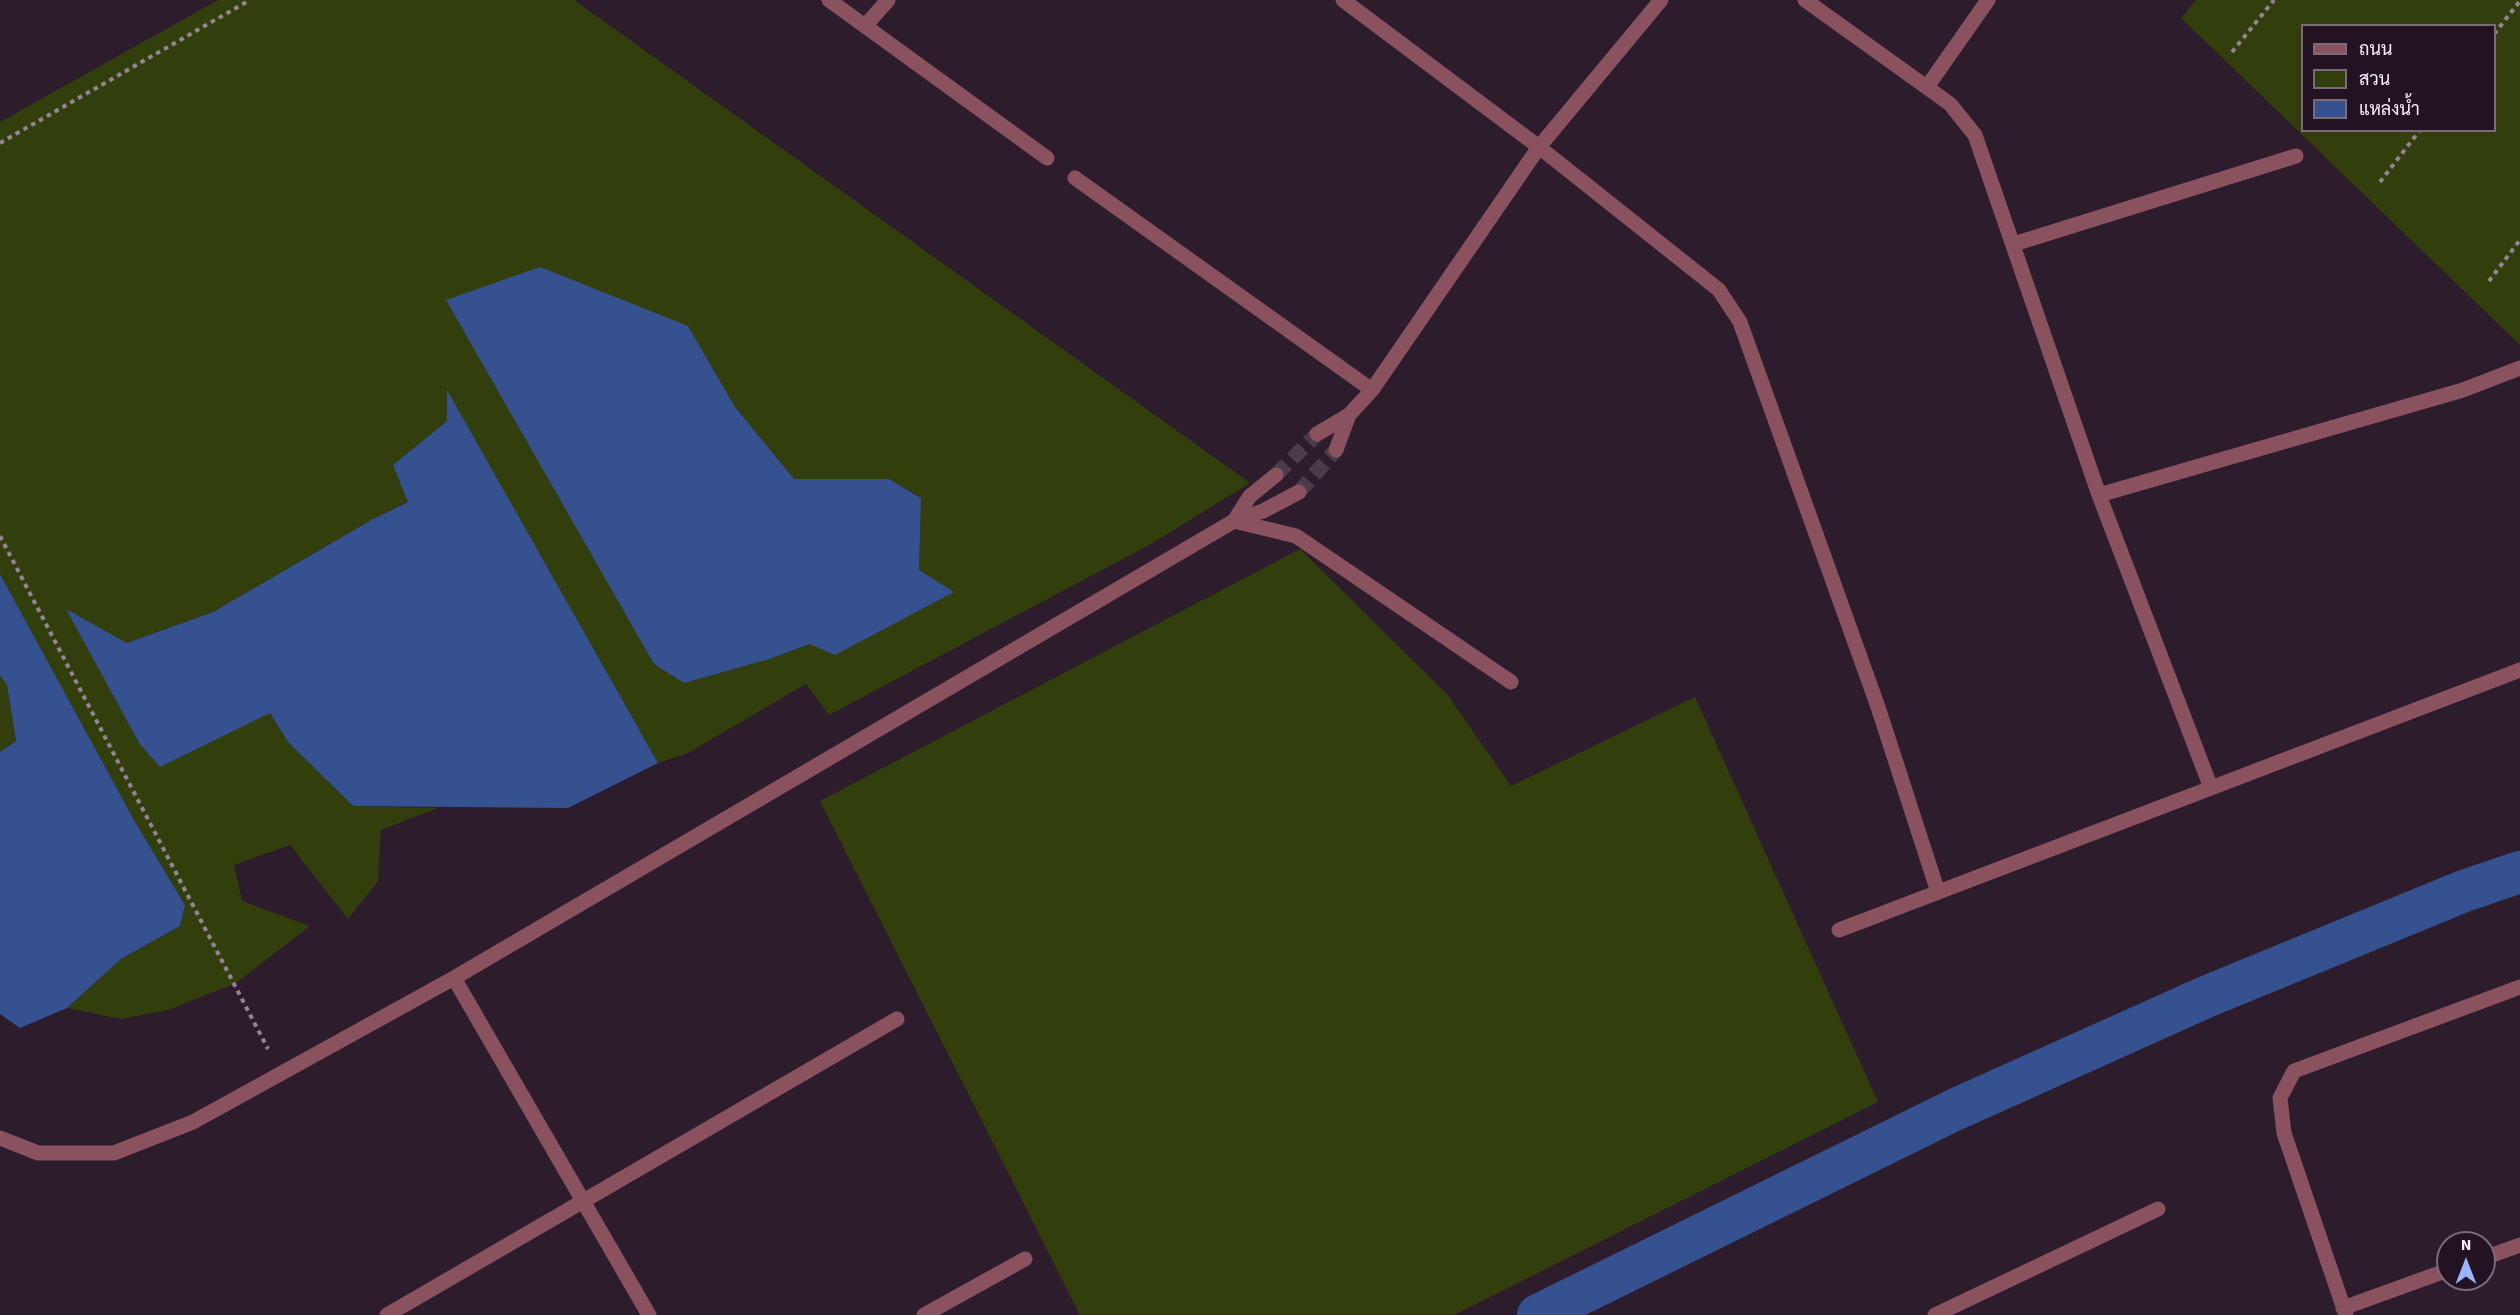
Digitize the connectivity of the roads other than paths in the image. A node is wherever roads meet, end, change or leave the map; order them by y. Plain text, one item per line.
1 (829, 0) edge
2 (888, 0) edge
3 (1343, 0) edge
4 (1661, 0) edge
5 (1806, 0) edge
6 (1989, 0) edge
7 (865, 26) junction
8 (1927, 87) junction
9 (1539, 147) junction
10 (2296, 156) dead end
11 (1047, 158) dead end
12 (1075, 178) dead end
13 (2014, 244) junction
14 (2520, 369) edge
15 (1372, 390) junction
16 (1349, 415) junction
17 (1317, 434) tunnel mouth
18 (1336, 450) tunnel mouth
19 (1276, 474) tunnel mouth
20 (1299, 492) tunnel mouth
21 (2099, 495) junction
22 (1234, 520) junction
23 (2520, 670) edge
24 (1511, 682) dead end
25 (2211, 788) junction
26 (1938, 892) junction
27 (1839, 930) dead end
28 (454, 978) junction
29 (2520, 987) edge
30 (897, 1020) dead end
31 (0, 1138) edge
32 (583, 1202) junction
33 (2158, 1209) dead end
34 (2520, 1245) edge
35 (2496, 1253) edge
36 (1025, 1259) dead end
37 (2436, 1275) edge
38 (2345, 1312) edge
39 (929, 1314) edge
40 (387, 1315) edge
41 (649, 1315) edge
42 (1935, 1315) edge

1 - 7 street
2 - 7 street
3 - 9 street
4 - 9 street
5 - 8 street
6 - 8 street
7 - 11 street
8 - 13 street
9 - 15 street
9 - 26 street
10 - 13 street
12 - 15 street
13 - 21 street
14 - 21 street
15 - 16 street
16 - 17 street
16 - 18 street
19 - 22 street
20 - 22 street
21 - 25 street
22 - 24 street
22 - 28 street
23 - 25 street
25 - 26 street
26 - 27 street
28 - 31 street
28 - 32 street
29 - 38 street
30 - 32 street
32 - 40 street
32 - 41 street
33 - 42 street
34 - 35 street
36 - 39 street
37 - 38 street

